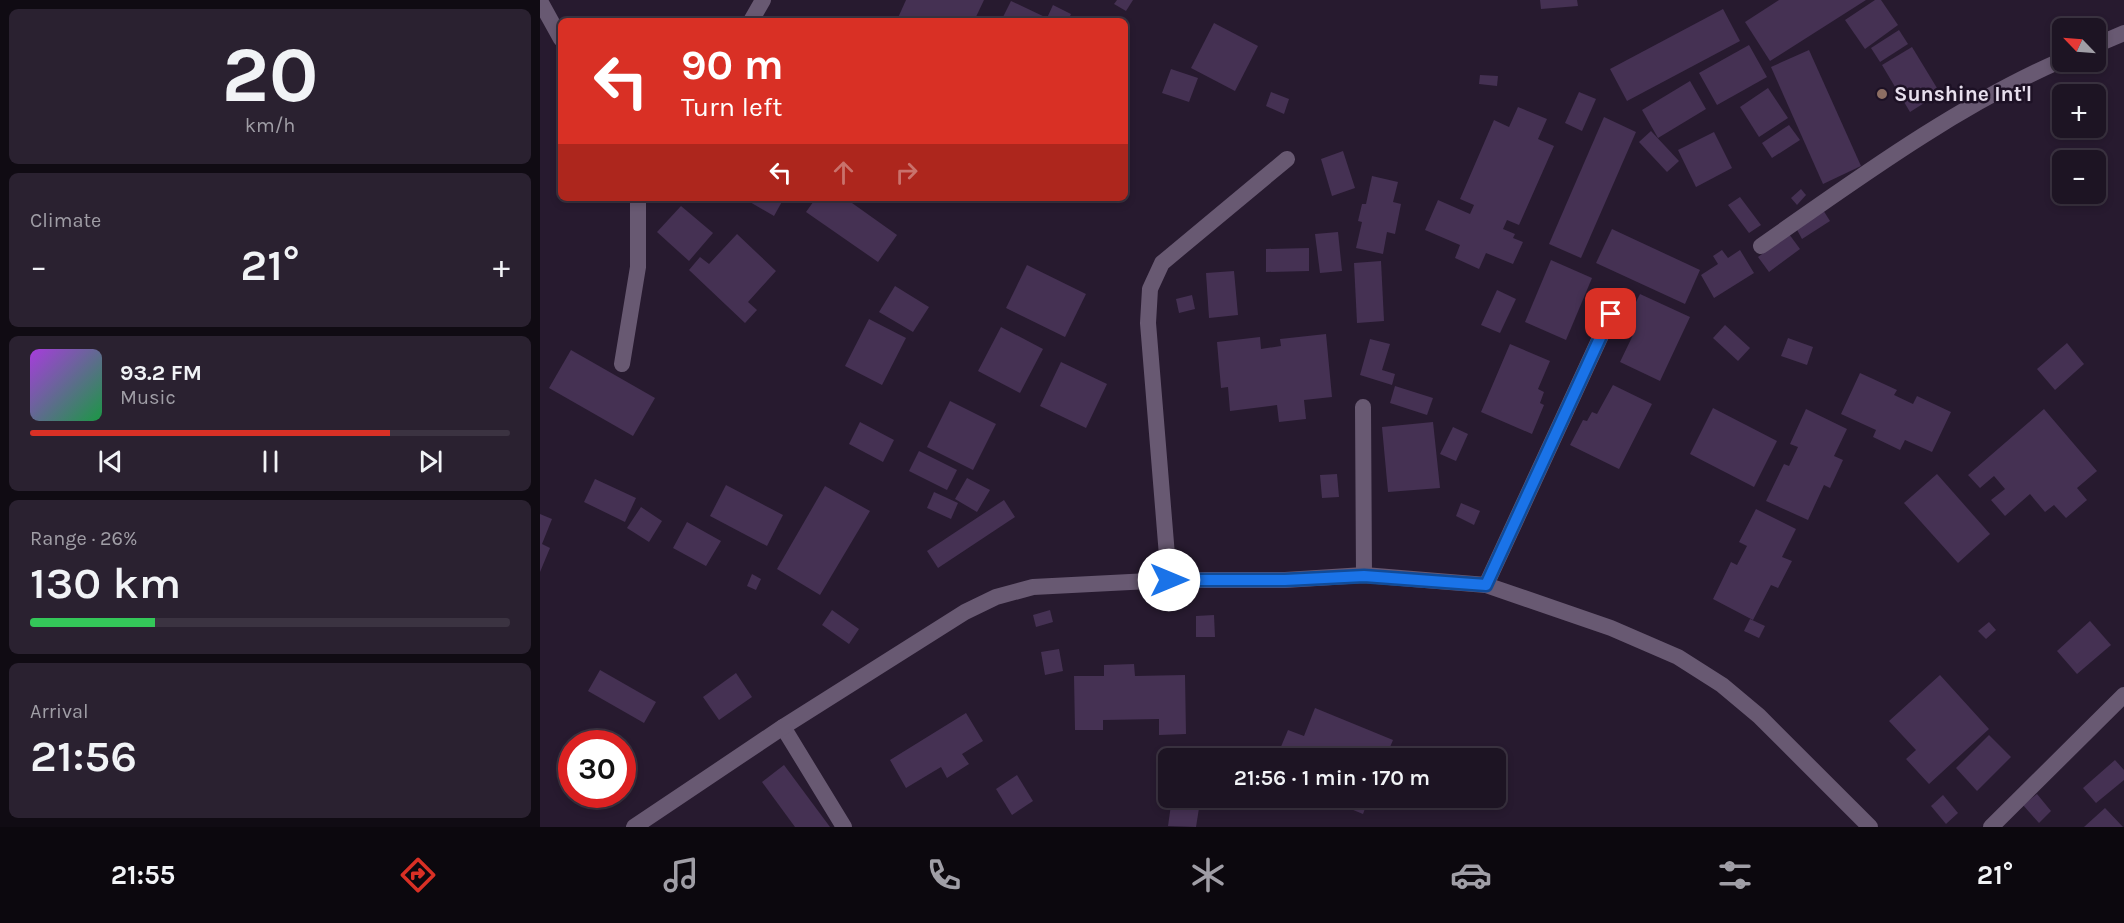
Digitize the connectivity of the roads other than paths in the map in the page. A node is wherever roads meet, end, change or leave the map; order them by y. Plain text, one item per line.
1 (763, 0) edge
2 (540, 1) edge
3 (753, 18) edge
4 (2124, 33) edge
5 (558, 34) edge
6 (2106, 41) edge
7 (2052, 64) edge
8 (1287, 159) dead end
9 (638, 201) edge
10 (1761, 246) dead end
11 (1611, 314) dead end
12 (622, 364) dead end
13 (1363, 407) dead end
14 (1364, 576) junction
15 (1169, 580) junction
16 (1486, 585) junction
17 (2124, 695) edge
18 (783, 727) junction
19 (634, 827) edge
20 (844, 827) edge
21 (1870, 827) edge
22 (1991, 827) edge

1 - 3 street
2 - 5 street
4 - 6 street
7 - 10 street
8 - 15 street
9 - 12 street
11 - 16 street
13 - 14 street
14 - 15 street
14 - 16 street
15 - 18 street
16 - 21 street
17 - 22 street
18 - 19 street
18 - 20 street

